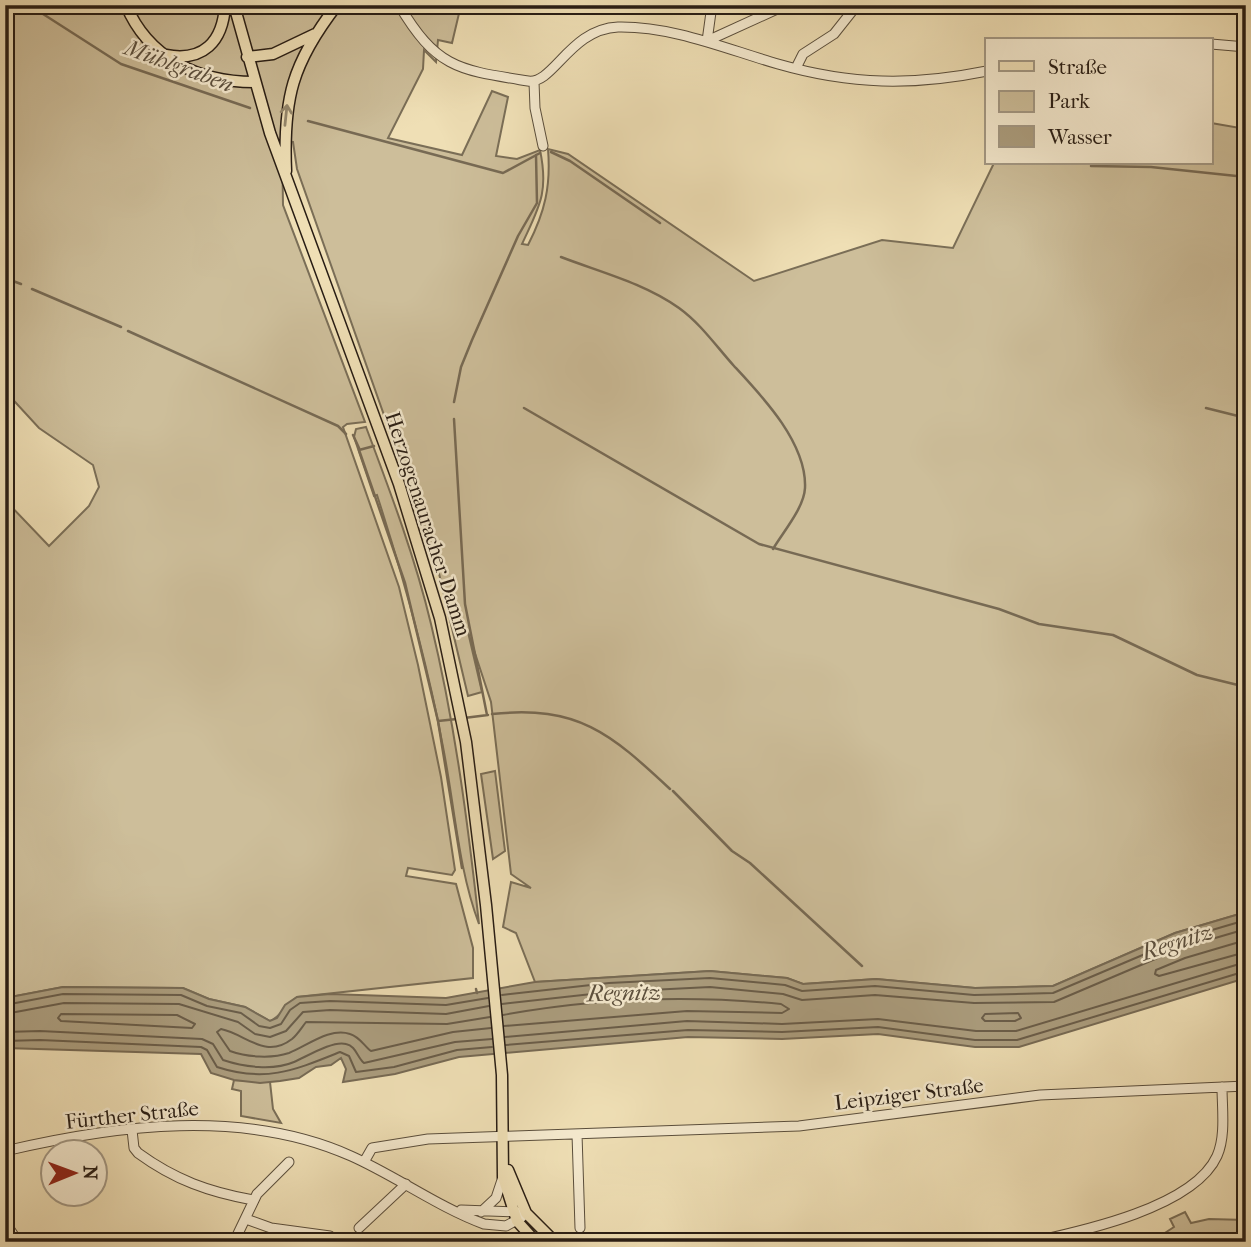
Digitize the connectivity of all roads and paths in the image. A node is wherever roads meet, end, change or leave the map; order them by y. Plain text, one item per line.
1 (126, 5) edge
2 (225, 5) edge
3 (234, 5) edge
4 (337, 5) edge
5 (399, 5) edge
6 (712, 5) edge
7 (786, 5) edge
8 (857, 5) edge
9 (315, 34) junction
10 (707, 41) junction
11 (1212, 44) edge
12 (1246, 47) edge
13 (160, 53) junction
14 (247, 57) junction
15 (796, 68) junction
16 (985, 71) edge
17 (254, 82) junction
18 (534, 82) junction
19 (543, 145) dead end
20 (287, 183) junction
21 (1246, 1086) edge
22 (1222, 1087) junction
23 (132, 1130) junction
24 (577, 1134) junction
25 (505, 1136) junction
26 (5, 1151) edge
27 (505, 1157) junction
28 (289, 1162) dead end
29 (364, 1162) junction
30 (503, 1177) junction
31 (406, 1184) junction
32 (253, 1200) junction
33 (456, 1210) junction
34 (481, 1212) junction
35 (526, 1213) junction
36 (515, 1217) junction
37 (246, 1219) junction
38 (5, 1222) edge
39 (359, 1228) dead end
40 (580, 1228) dead end
41 (330, 1236) dead end
42 (1246, 1241) edge
43 (18, 1242) edge
44 (234, 1242) edge
45 (536, 1242) edge
46 (555, 1242) edge
47 (1032, 1242) edge
48 (1200, 1242) edge

1 - 13 main road
2 - 13 main road
3 - 14 main road, Herzogenauracher Damm
4 - 9 main road
5 - 18 street
6 - 10 street
7 - 10 street
8 - 15 street
9 - 14 main road
20 -> 9 main road
10 - 15 street
10 - 18 street
11 - 12 street
13 - 17 main road
14 - 17 main road, Herzogenauracher Damm
15 - 16 street
17 - 20 main road, Herzogenauracher Damm
18 - 19 street
20 - 25 main road, Herzogenauracher Damm
21 - 22 street, Leipziger Straße
22 - 24 street, Leipziger Straße
22 - 47 street
23 - 26 street, Fürther Straße
23 - 29 street, Fürther Straße
23 - 32 street
24 - 25 street, Leipziger Straße
24 - 40 street
25 - 27 main road, Herzogenauracher Damm
25 - 29 street, Leipziger Straße
27 - 30 main road, Herzogenauracher Damm
27 - 35 main road, Herzogenauracher Damm
28 - 32 street
29 - 31 street, Fürther Straße
30 - 34 street
30 - 36 main road
31 - 33 street, Fürther Straße
31 - 39 street
32 - 37 street
33 - 34 street, Fürther Straße
33 - 36 street, Fürther Straße
34 - 36 street, Fürther Straße
35 - 36 street, Fürther Straße
35 - 46 main road
36 - 45 main road
37 - 41 street
37 - 44 street
38 - 43 street
42 - 48 highway

